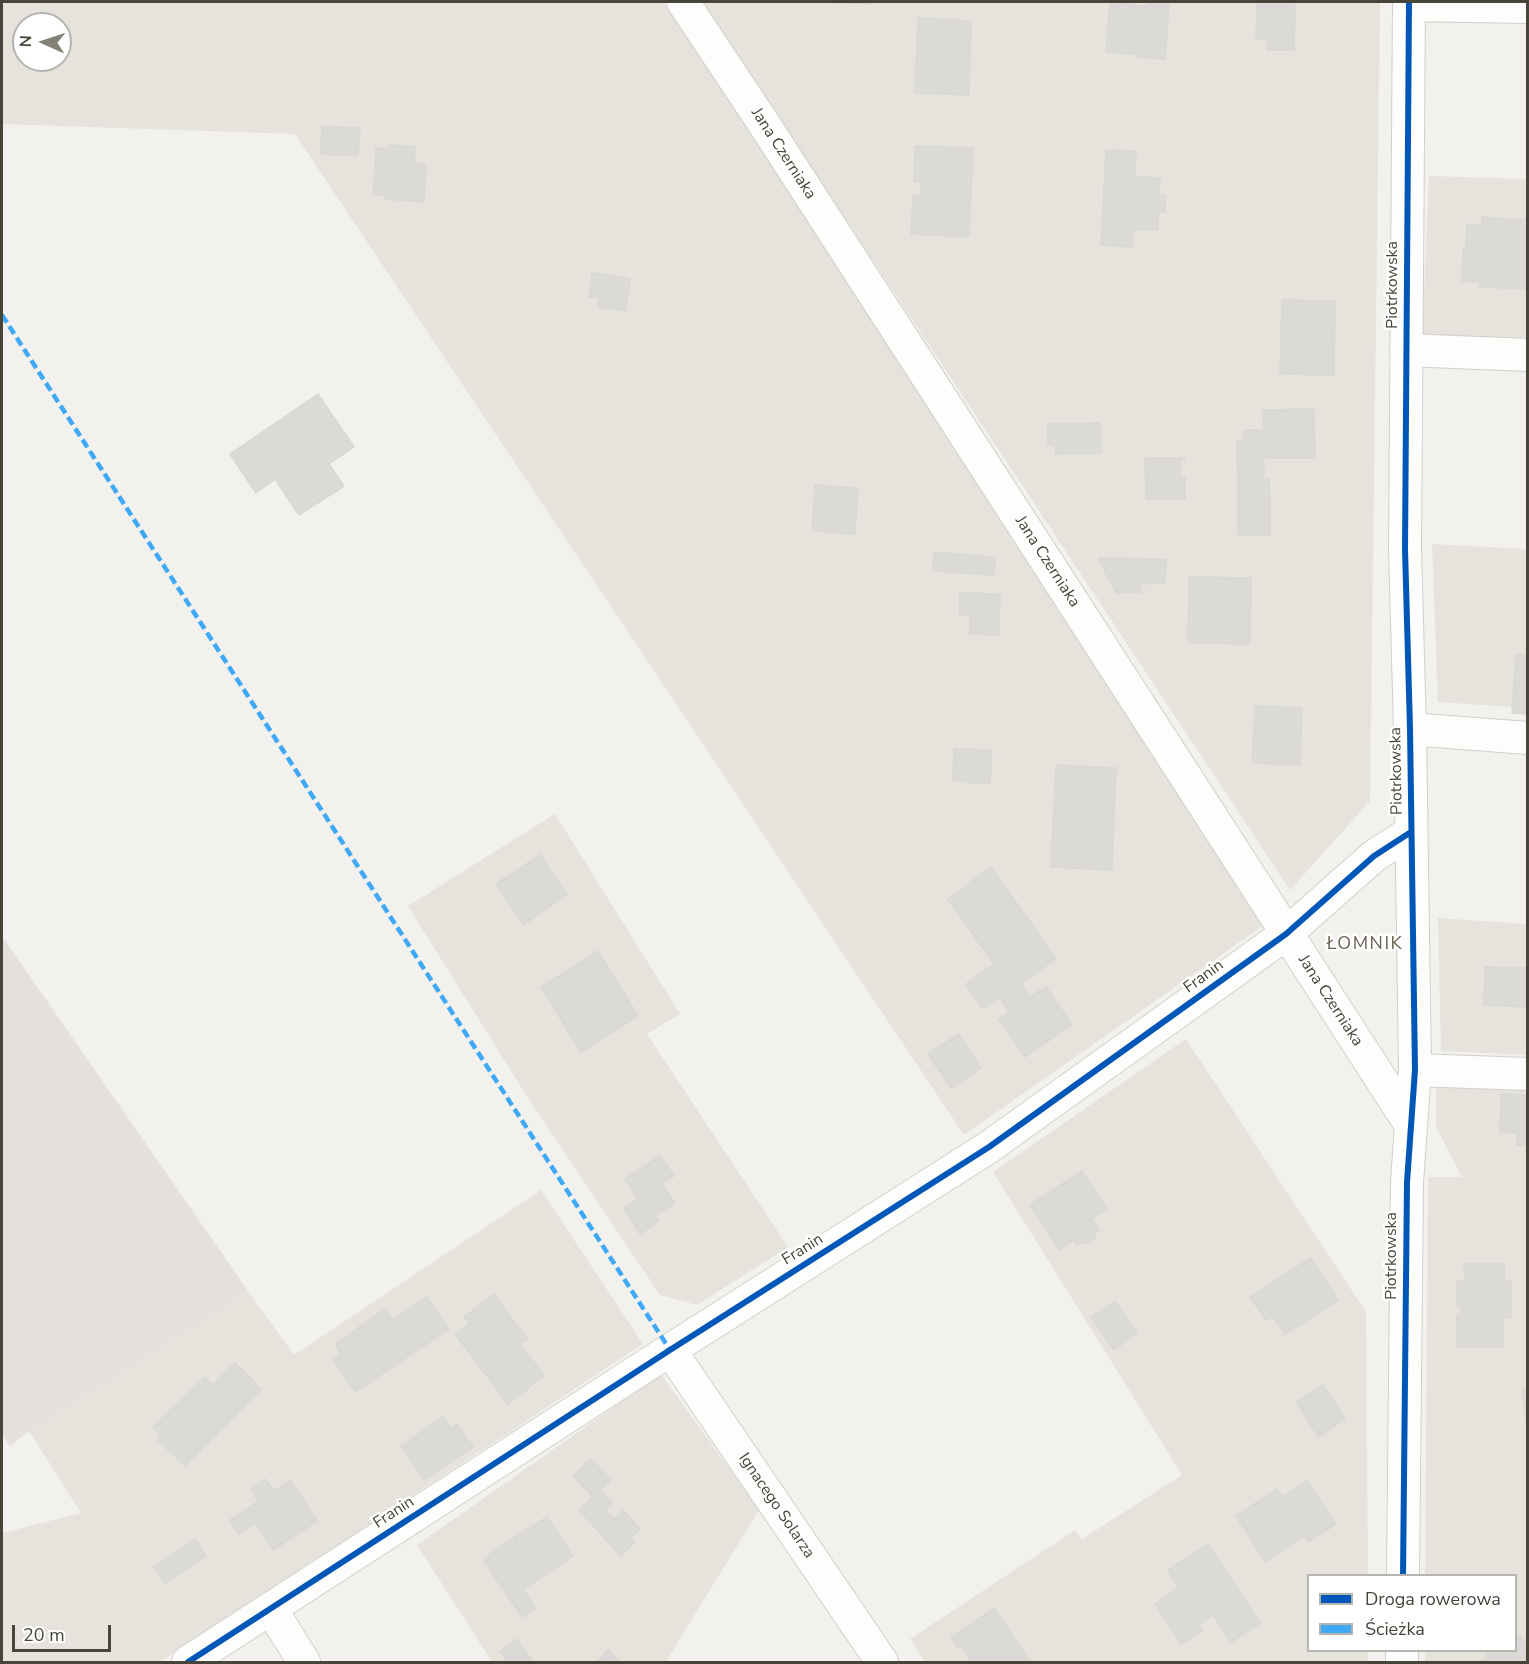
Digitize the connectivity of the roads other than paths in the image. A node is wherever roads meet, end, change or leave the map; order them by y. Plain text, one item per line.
1 (683, 2) edge
2 (1409, 3) edge
3 (1527, 7) edge
4 (1406, 350) junction
5 (1527, 354) edge
6 (1410, 729) junction
7 (1527, 738) edge
8 (1411, 832) junction
9 (1286, 934) junction
10 (1415, 1070) junction
11 (1527, 1074) edge
12 (1410, 1124) junction
13 (670, 1350) junction
14 (1403, 1574) edge
15 (271, 1609) junction
16 (188, 1662) edge
17 (304, 1662) edge
18 (882, 1662) edge

1 - 9 street, Jana Czerniaka
2 - 3 street
2 - 4 street, Piotrkowska
4 - 5 street
4 - 6 street, Piotrkowska
6 - 7 street
6 - 8 street, Piotrkowska
8 - 9 street, Franin
8 - 10 street, Piotrkowska
9 - 12 street, Jana Czerniaka
9 - 13 street, Franin
10 - 11 street
10 - 12 street, Piotrkowska
12 - 14 street, Piotrkowska
13 - 15 street, Franin
13 - 18 street, Ignacego Solarza
15 - 16 street, Franin
15 - 17 street

